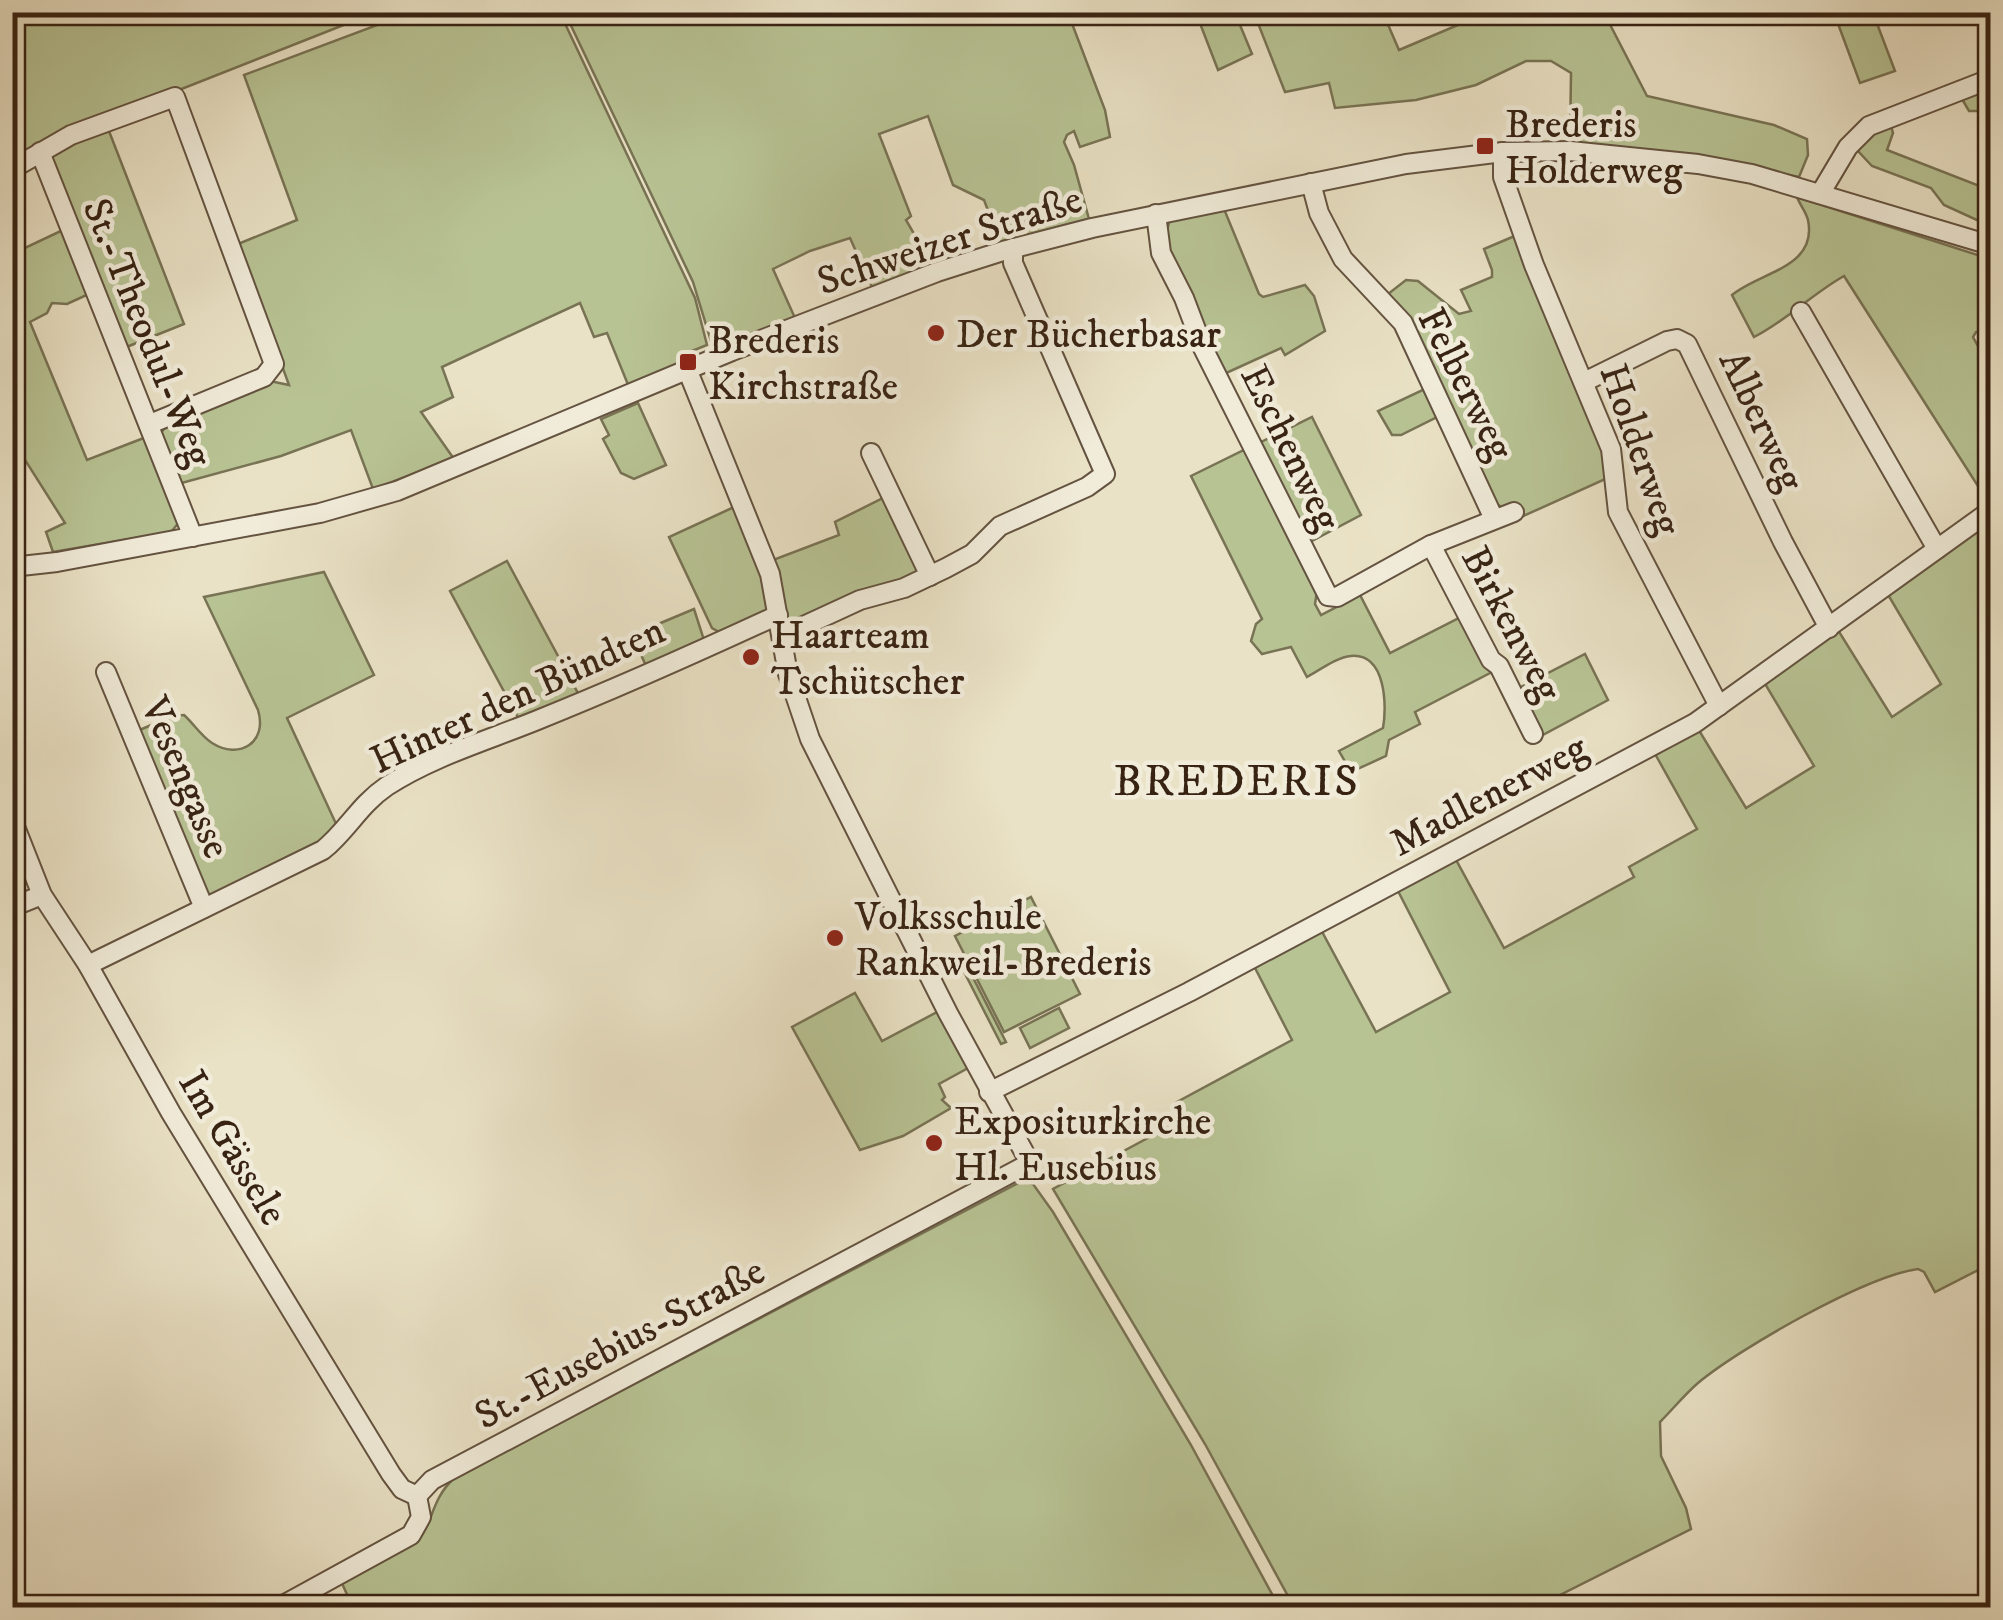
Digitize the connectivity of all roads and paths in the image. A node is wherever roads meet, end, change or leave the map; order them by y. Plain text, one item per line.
1 (1990, 79) edge
2 (40, 152) junction
3 (1503, 152) junction
4 (12, 169) edge
5 (1311, 183) junction
6 (1820, 194) junction
7 (1156, 214) junction
8 (1990, 245) edge
9 (1013, 248) junction
10 (1801, 312) dead end
11 (687, 370) junction
12 (1584, 382) junction
13 (150, 424) junction
14 (871, 453) dead end
15 (1990, 511) edge
16 (1514, 512) dead end
17 (1494, 519) junction
18 (193, 537) junction
19 (1432, 545) junction
20 (1938, 549) junction
21 (12, 566) edge
22 (930, 576) junction
23 (778, 615) junction
24 (1829, 628) junction
25 (782, 636) junction
26 (106, 672) dead end
27 (1719, 706) junction
28 (1533, 734) dead end
29 (12, 819) edge
30 (42, 895) junction
31 (12, 908) edge
32 (204, 908) junction
33 (88, 966) junction
34 (990, 1092) junction
35 (416, 1496) junction
36 (278, 1608) edge

1 - 6 street
2 - 4 street
2 - 13 street, St.-Theodul-Weg
2 - 13 street
3 - 5 street, Schweizer Straße
3 - 6 street, Schweizer Straße
3 - 12 street, Holderweg
5 - 7 street, Schweizer Straße
5 - 17 street, Felberweg
6 - 8 street, Schweizer Straße
7 - 9 street, Schweizer Straße
7 - 19 street, Eschenweg
9 - 11 street, Schweizer Straße
9 - 22 street
10 - 20 street
11 - 18 street, Schweizer Straße
11 - 23 street
12 - 24 street, Alberweg
12 - 27 street, Holderweg
13 - 18 street, St.-Theodul-Weg
14 - 22 street
15 - 20 street, Madlenerweg
16 - 17 street
17 - 19 street
18 - 21 street, Schweizer Straße
19 - 28 street, Birkenweg
20 - 24 street, Madlenerweg
22 - 25 street
23 - 25 street
23 - 32 street, Hinter den Bündten
24 - 27 street, Madlenerweg
25 - 34 street
26 - 32 street, Vesengasse
27 - 34 street, Madlenerweg
29 - 30 street, Im Gässele
30 - 31 street
30 - 33 street, Im Gässele
32 - 33 street, Hinter den Bündten
33 - 35 street, Im Gässele
34 - 35 street, St.-Eusebius-Straße
35 - 36 street

